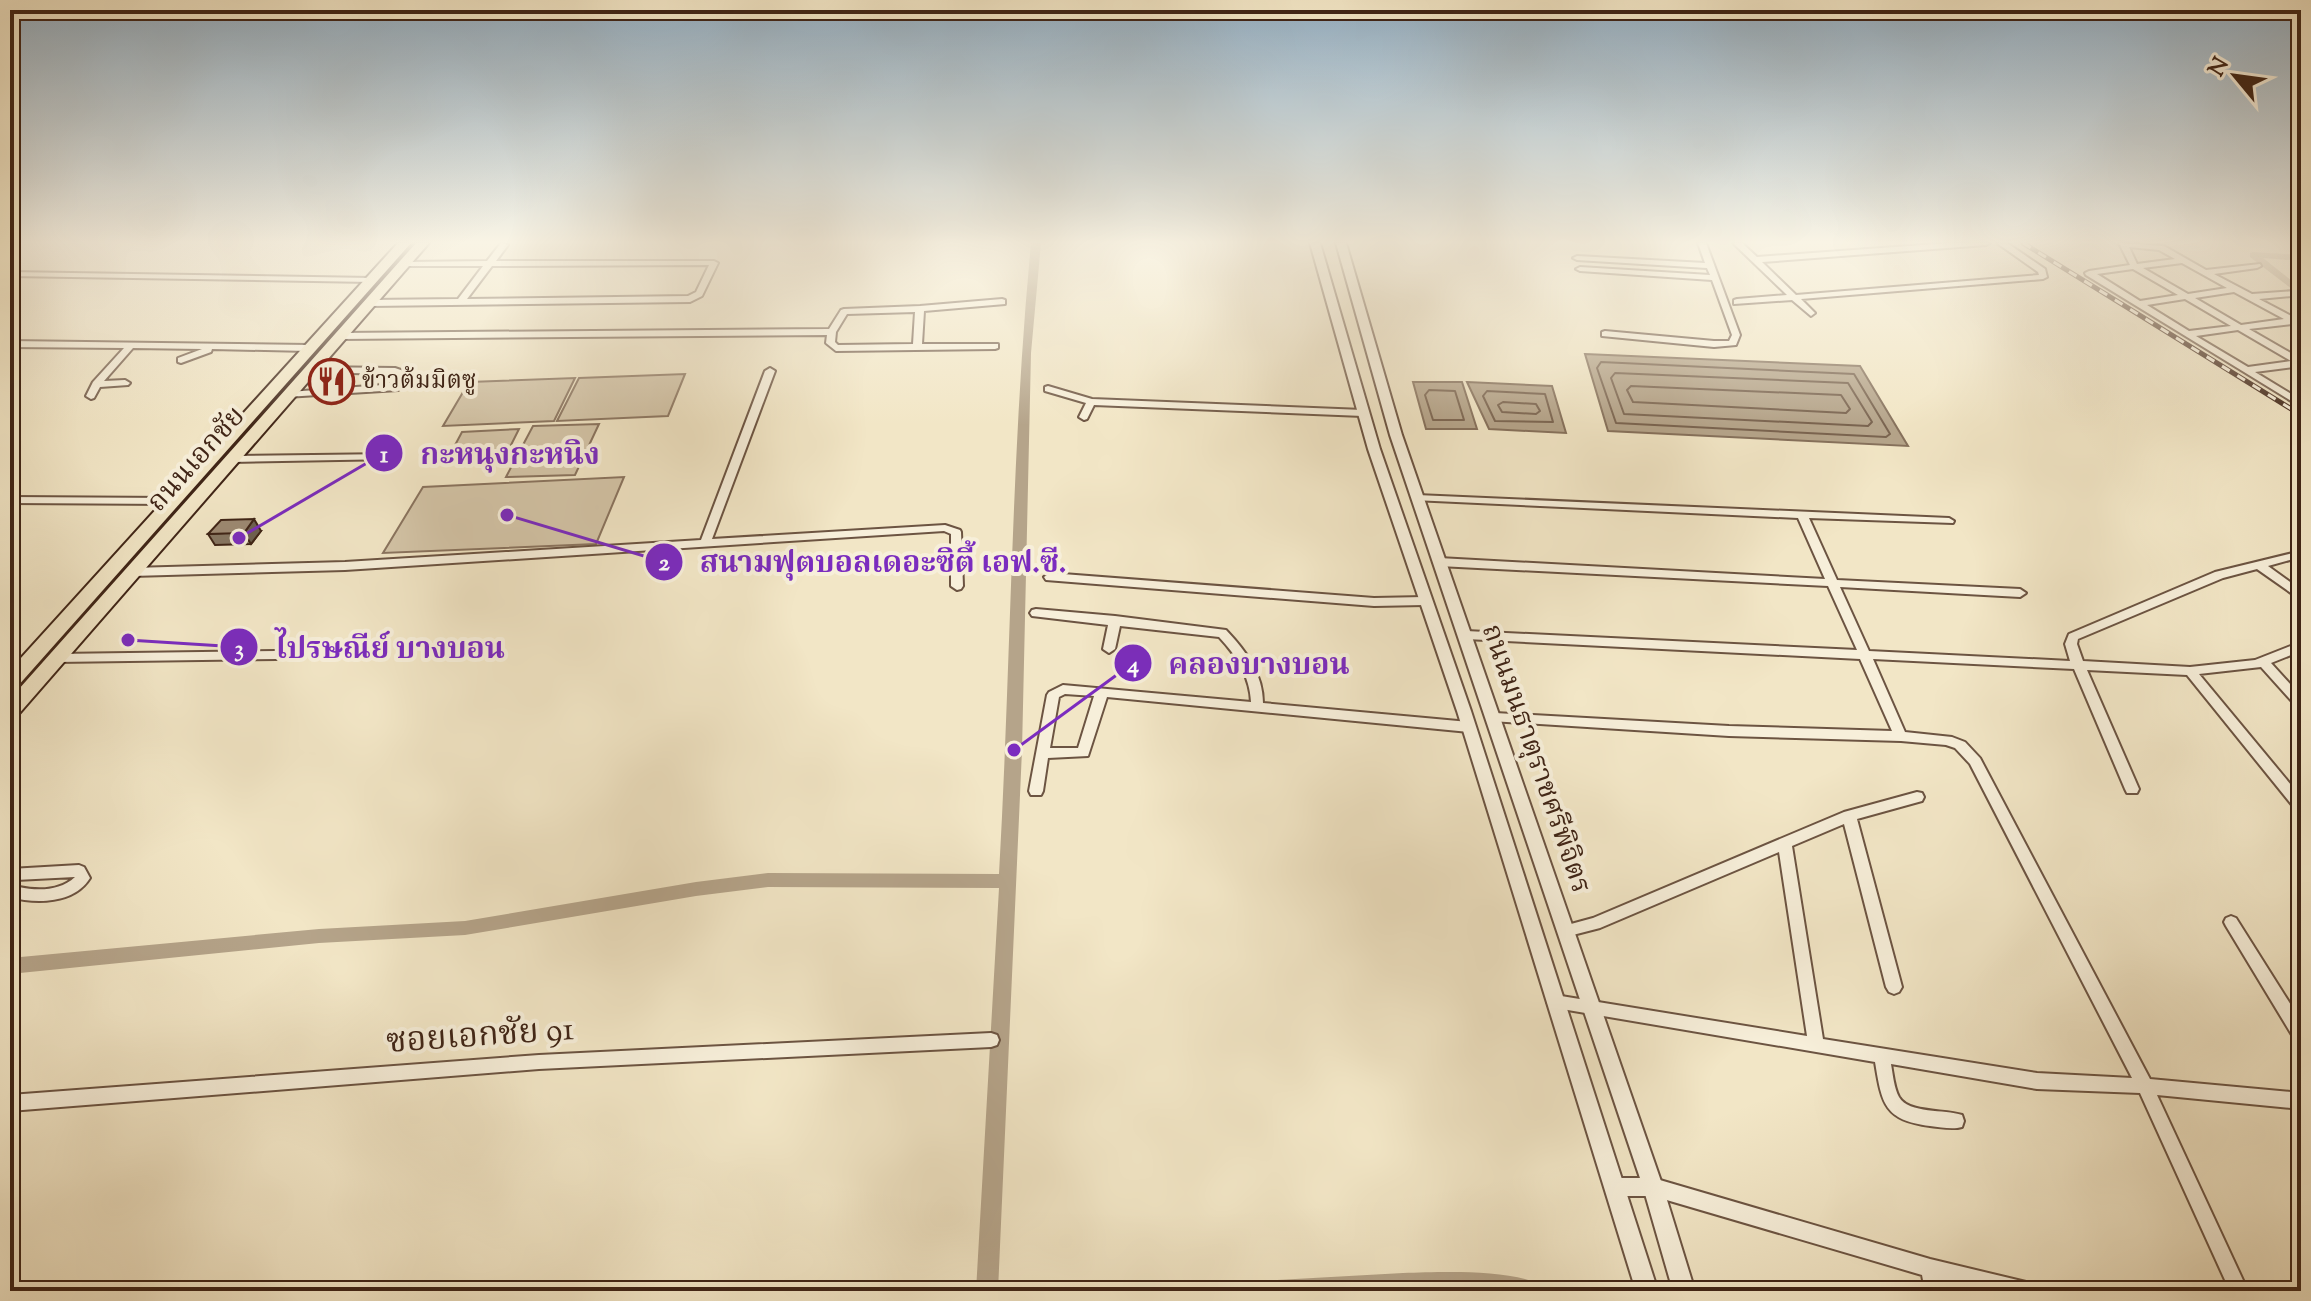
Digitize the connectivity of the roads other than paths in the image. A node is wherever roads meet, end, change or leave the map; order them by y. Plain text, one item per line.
1 (370, 303) edge
2 (350, 304) edge
3 (982, 304) edge
4 (1332, 304) edge
5 (1359, 304) edge
6 (1724, 304) edge
7 (1801, 304) edge
8 (2138, 304) edge
9 (2195, 304) edge
10 (2263, 304) edge
11 (920, 309) junction
12 (1811, 313) dead end
13 (2298, 323) edge
14 (2238, 327) junction
15 (832, 332) junction
16 (1605, 334) dead end
17 (2188, 334) junction
18 (340, 336) junction
19 (10, 344) edge
20 (917, 345) junction
21 (995, 346) dead end
22 (129, 348) junction
23 (215, 348) junction
24 (309, 348) junction
25 (181, 360) dead end
26 (2300, 362) edge
27 (309, 370) junction
28 (2247, 370) junction
29 (770, 371) dead end
30 (125, 383) dead end
31 (96, 384) junction
32 (1048, 389) dead end
33 (289, 395) junction
34 (91, 396) dead end
35 (1091, 402) junction
36 (2301, 404) edge
37 (1363, 413) junction
38 (1084, 417) dead end
39 (392, 457) dead end
40 (232, 459) junction
41 (1417, 498) junction
42 (10, 500) edge
43 (172, 501) junction
44 (1802, 515) junction
45 (1949, 521) dead end
46 (706, 542) junction
47 (2301, 554) edge
48 (1439, 562) junction
49 (2260, 566) junction
50 (132, 572) junction
51 (1050, 577) dead end
52 (1835, 583) junction
53 (957, 586) dead end
54 (2020, 593) dead end
55 (2301, 596) edge
56 (1424, 601) junction
57 (1036, 613) dead end
58 (1115, 620) junction
59 (80, 631) junction
60 (53, 634) junction
61 (1466, 635) junction
62 (2301, 646) edge
63 (1109, 649) dead end
64 (276, 655) dead end
65 (1868, 656) junction
66 (57, 658) junction
67 (29, 661) junction
68 (2263, 662) junction
69 (2080, 665) junction
70 (2190, 671) junction
71 (10, 682) edge
72 (1102, 692) junction
73 (2301, 704) edge
74 (1257, 707) junction
75 (10, 711) edge
76 (1495, 718) junction
77 (1469, 727) junction
78 (1901, 736) junction
79 (1043, 753) junction
80 (2132, 789) dead end
81 (1036, 791) dead end
82 (1917, 797) dead end
83 (2301, 806) edge
84 (1849, 816) junction
85 (1784, 842) junction
86 (10, 875) edge
87 (10, 883) edge
88 (2231, 922) dead end
89 (1565, 931) junction
90 (1894, 987) dead end
91 (1555, 1002) junction
92 (1591, 1005) junction
93 (2301, 1035) edge
94 (988, 1040) dead end
95 (1816, 1045) junction
96 (1882, 1057) junction
97 (2145, 1086) junction
98 (2301, 1101) edge
99 (10, 1103) edge
100 (1956, 1121) dead end
101 (1617, 1187) junction
102 (1653, 1187) junction
103 (1930, 1268) junction
104 (1647, 1291) edge
105 (1684, 1291) edge
106 (1934, 1291) edge
107 (2026, 1291) edge
108 (2239, 1291) edge

1 - 18 main road, ถนนเอกชัย
2 - 24 main road, ถนนเอกชัย
3 - 11 street
4 - 37 street, ถนนมนธาตุราชศรีพิจิตร
5 - 41 street, ถนนมนธาตุราชศรีพิจิตร
6 - 16 street
7 - 12 street
8 - 17 street
9 - 14 street
10 - 13 street
11 - 15 street
11 - 20 street
13 - 14 street
14 - 17 street
14 - 26 street
15 - 18 street
15 - 20 street
17 - 28 street
18 - 27 main road, ถนนเอกชัย
19 - 22 street
20 - 21 street
22 - 23 street
22 - 31 street
23 - 24 street
23 - 25 street
24 - 43 main road, ถนนเอกชัย
26 - 28 street
27 - 33 main road, ถนนเอกชัย
27 - 33 street
28 - 36 street
29 - 46 street
30 - 31 street
31 - 34 street
32 - 35 street
33 - 40 main road, ถนนเอกชัย
35 - 37 street
35 - 38 street
37 - 56 street, ถนนมนธาตุราชศรีพิจิตร
39 - 40 street
40 - 50 main road, ถนนเอกชัย
41 - 44 street
41 - 48 street, ถนนมนธาตุราชศรีพิจิตร
42 - 43 street
43 - 60 main road, ถนนเอกชัย
44 - 45 street
44 - 52 street
46 - 50 street
46 - 53 street
47 - 49 street
48 - 52 street
48 - 61 street, ถนนมนธาตุราชศรีพิจิตร
49 - 55 street
49 - 69 street
50 - 59 main road, ถนนเอกชัย
51 - 56 street
52 - 54 street
52 - 65 street
56 - 77 street, ถนนมนธาตุราชศรีพิจิตร
57 - 58 street
58 - 63 street
58 - 74 street
59 - 60 main road
59 - 66 main road, ถนนเอกชัย
60 - 67 main road, ถนนเอกชัย
61 - 65 street
61 - 76 street, ถนนมนธาตุราชศรีพิจิตร
62 - 68 street
64 - 66 street
65 - 69 street
65 - 78 street
66 - 67 main road
66 - 75 main road, ถนนเอกชัย
67 - 71 main road, ถนนเอกชัย
68 - 70 street
68 - 73 street
69 - 70 street
69 - 80 street
70 - 83 street
72 - 74 street
72 - 79 street
72 - 79 street
74 - 77 street
76 - 78 street
76 - 89 street, ถนนมนธาตุราชศรีพิจิตร
77 - 91 street, ถนนมนธาตุราชศรีพิจิตร
78 - 97 street
79 - 81 street
82 - 84 street
84 - 85 street
84 - 90 street
85 - 89 street
85 - 95 street
86 - 87 street
88 - 93 street
89 - 92 street, ถนนมนธาตุราชศรีพิจิตร
91 - 92 street
91 - 101 street, ถนนมนธาตุราชศรีพิจิตร
92 - 95 street
92 - 102 street, ถนนมนธาตุราชศรีพิจิตร
94 - 99 street, ซอยเอกชัย 91
95 - 96 street
96 - 97 street
96 - 100 street
97 - 98 street
97 - 108 street
101 - 102 street
101 - 104 street, ถนนมนธาตุราชศรีพิจิตร
102 - 103 street
102 - 105 street, ถนนมนธาตุราชศรีพิจิตร
103 - 106 street
103 - 107 street

